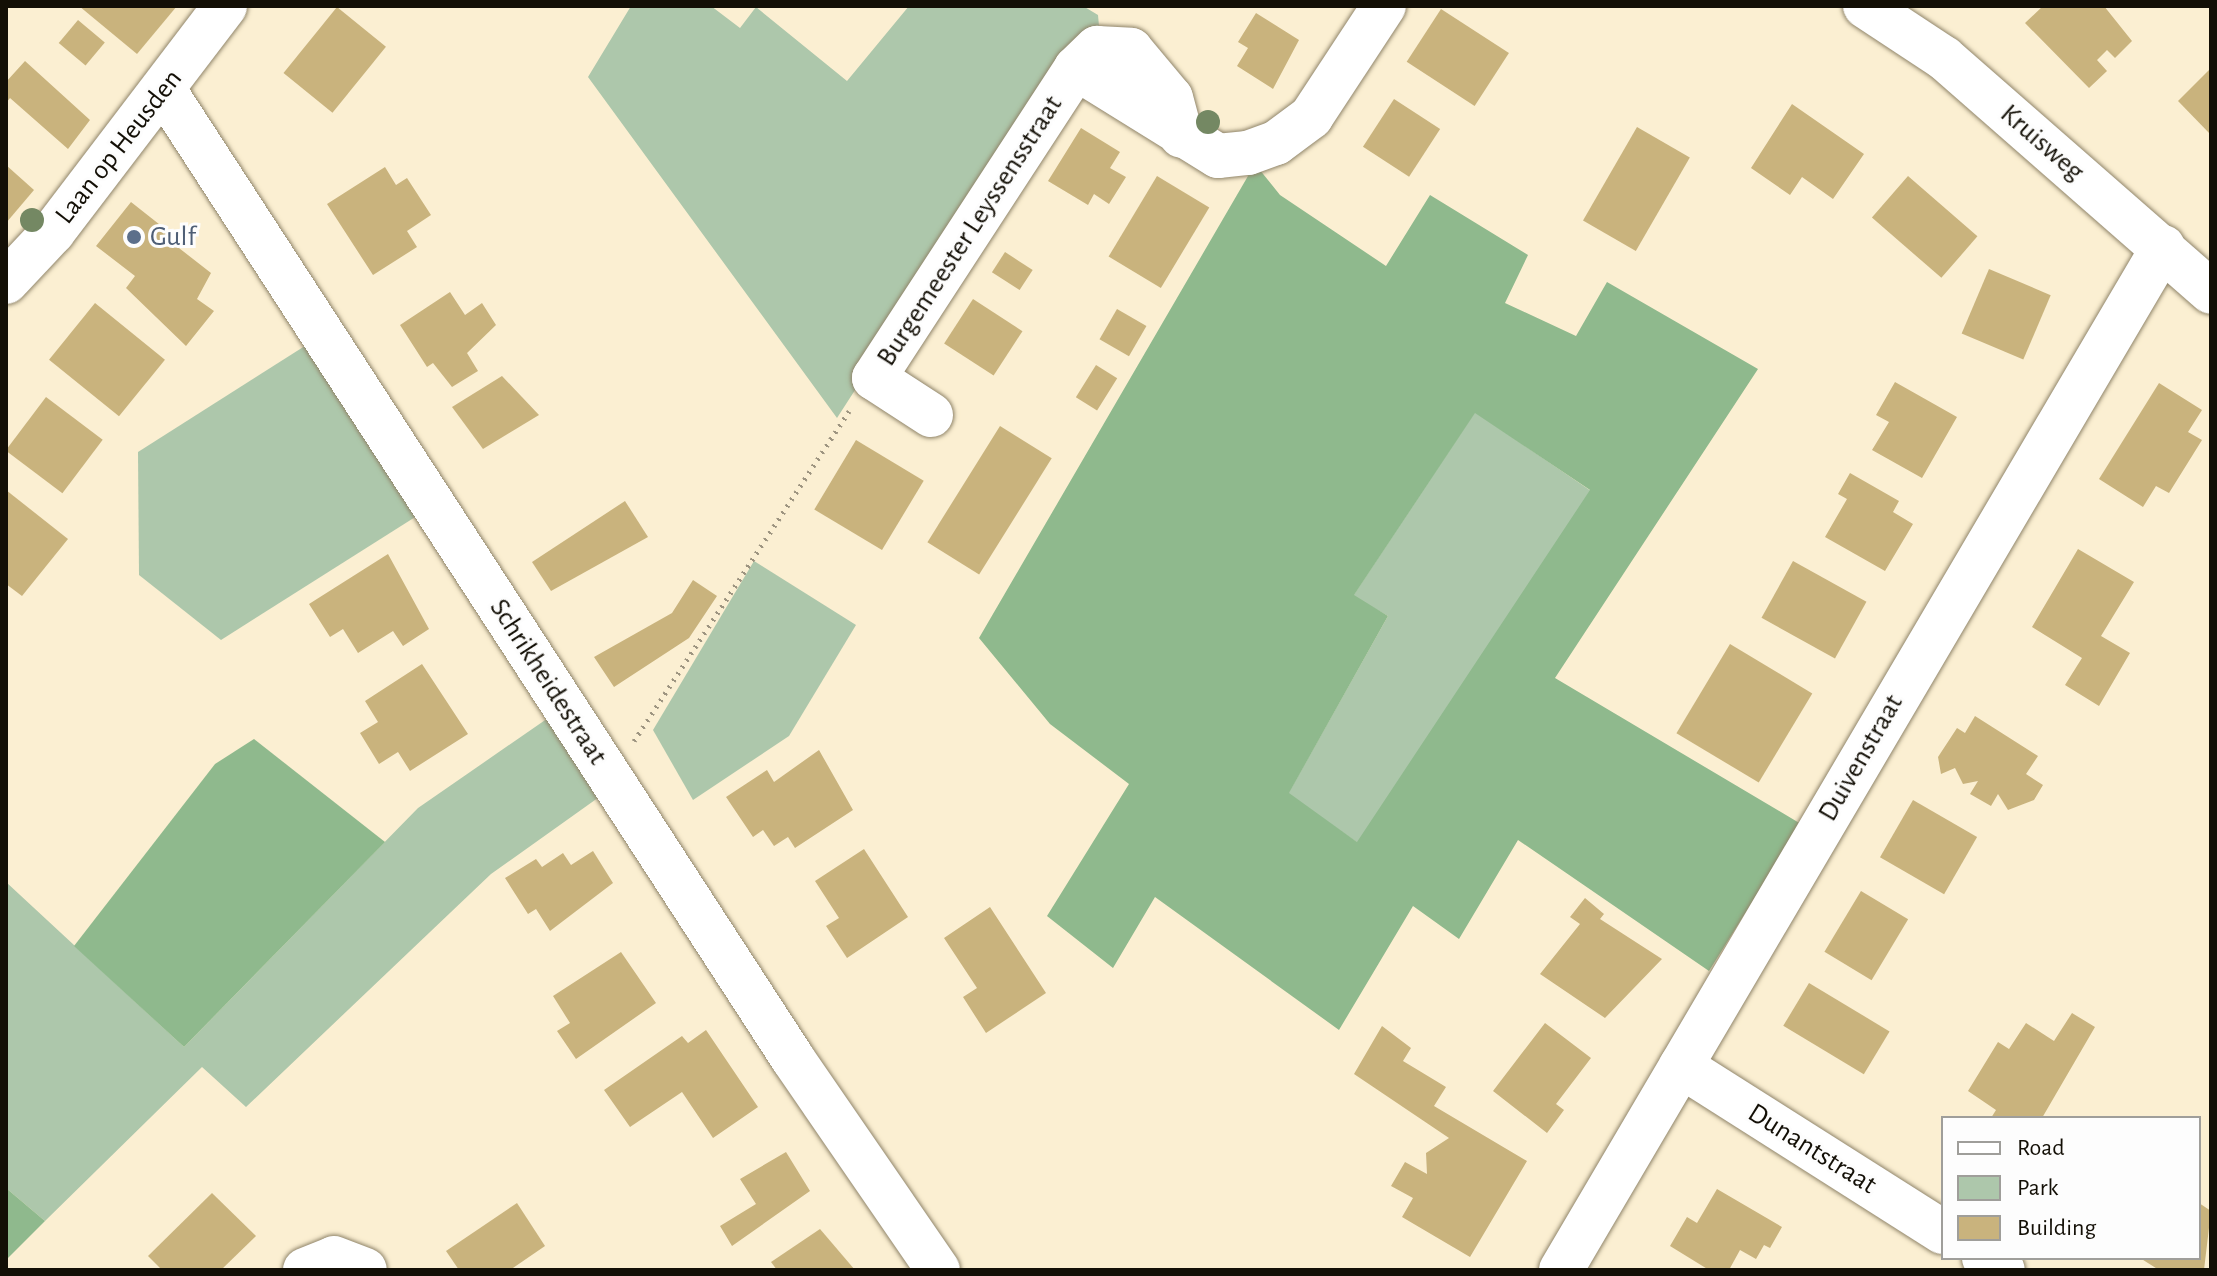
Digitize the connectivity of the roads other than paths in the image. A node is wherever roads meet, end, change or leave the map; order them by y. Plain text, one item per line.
1 (225, 6) edge
2 (1384, 6) edge
3 (1865, 6) edge
4 (164, 90) junction
5 (2163, 247) junction
6 (6, 282) edge
7 (2211, 292) edge
8 (931, 415) dead end
9 (1681, 1066) junction
10 (1941, 1231) edge
11 (305, 1270) edge
12 (365, 1270) edge
13 (938, 1270) edge
14 (1561, 1270) edge

1 - 4 street, Laan op Heusden
2 - 8 street, Burgemeester Leyssensstraat
3 - 5 street, Kruisweg
4 - 6 street, Laan op Heusden
4 - 13 street, Schrikheidestraat
5 - 7 street, Kruisweg
5 - 9 street, Duivenstraat
9 - 10 street, Dunantstraat
9 - 14 street, Duivenstraat
11 - 12 street

